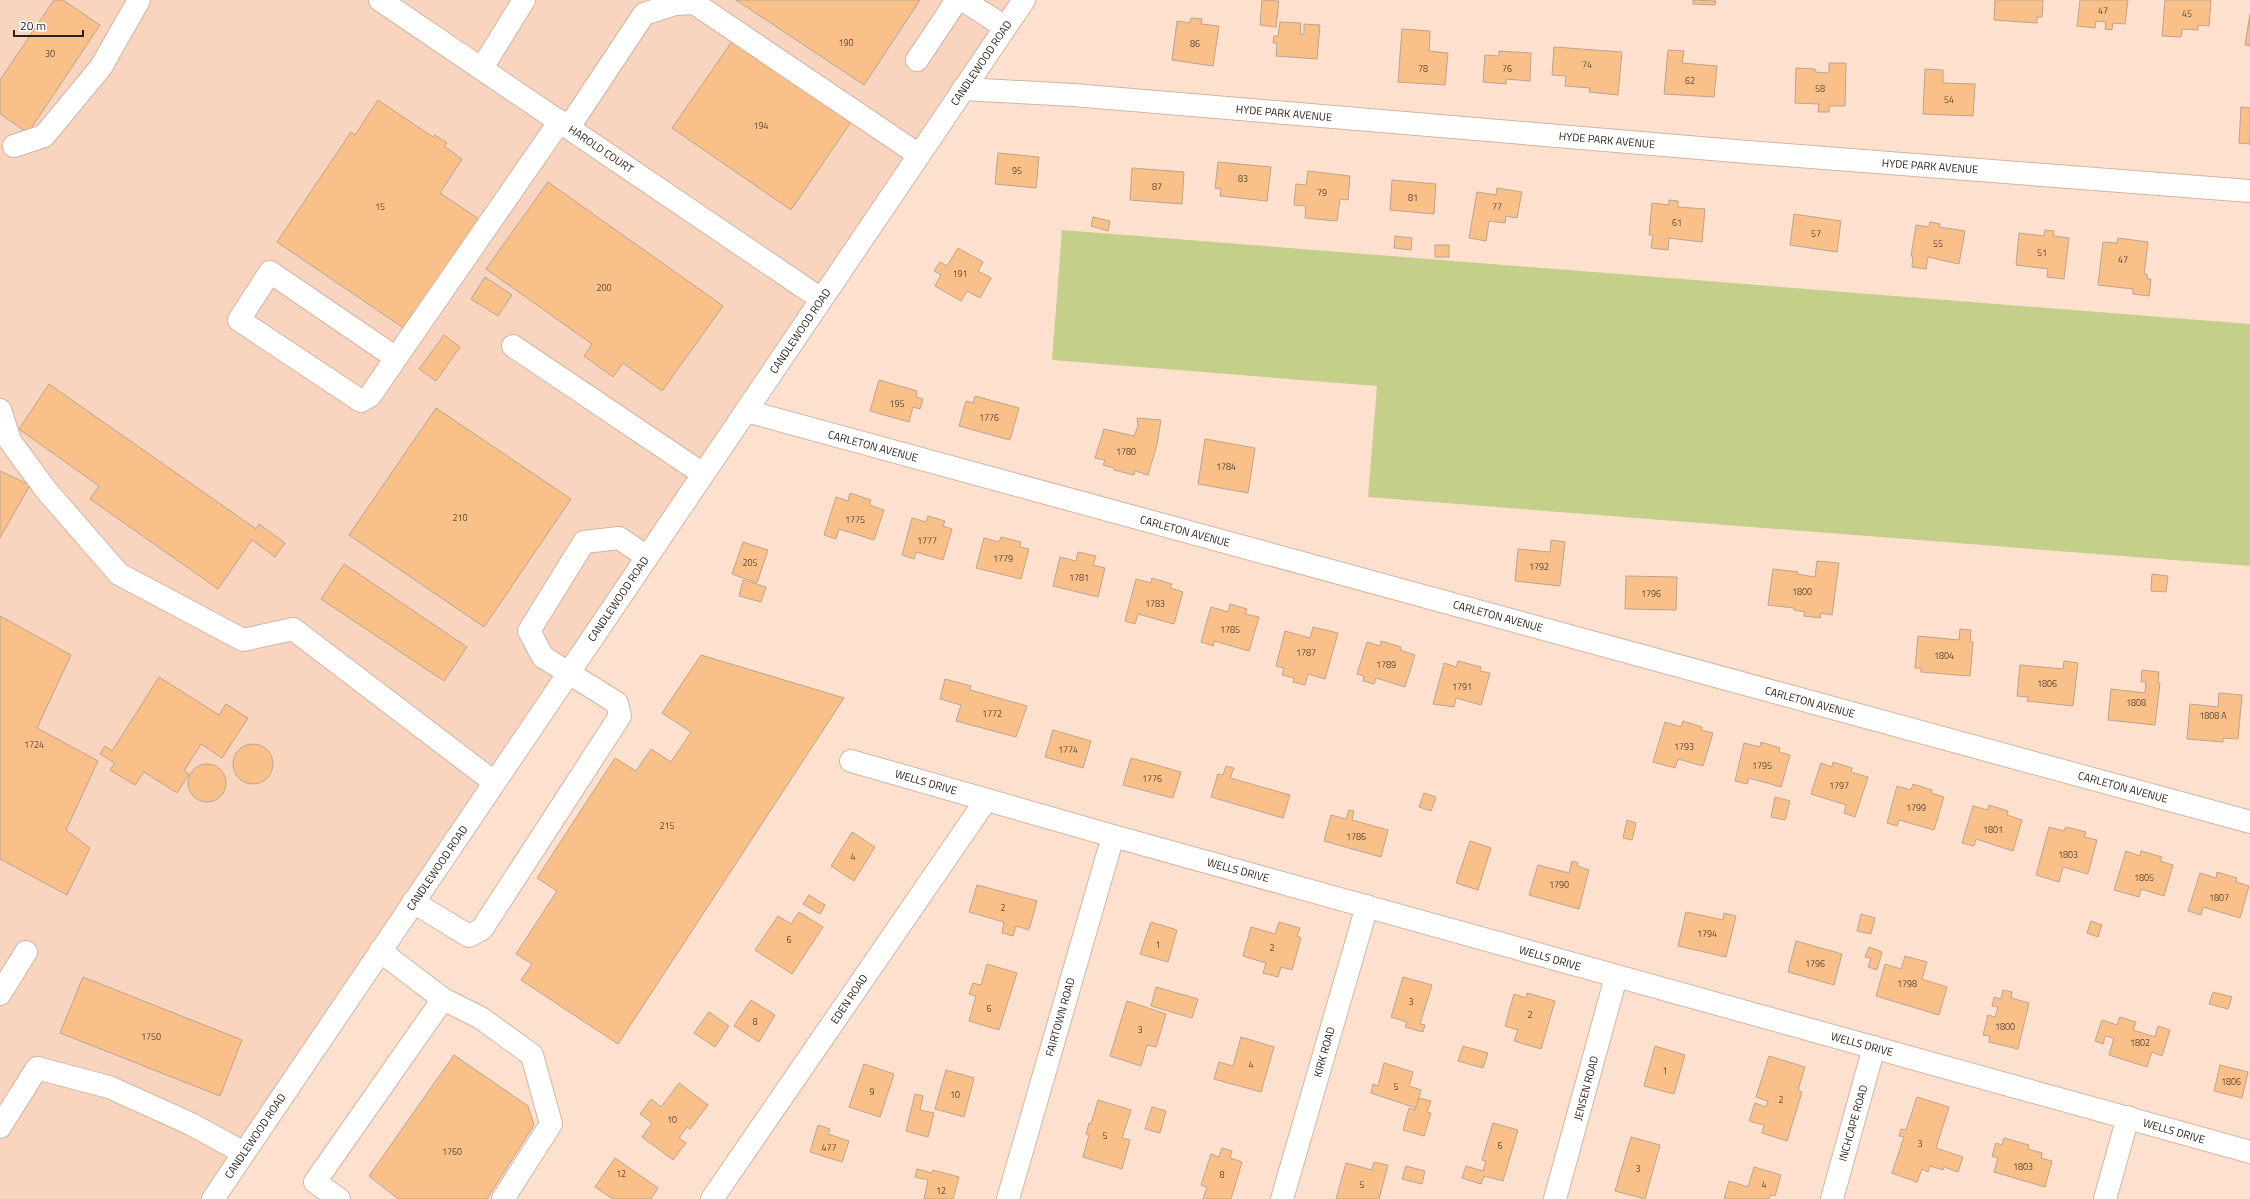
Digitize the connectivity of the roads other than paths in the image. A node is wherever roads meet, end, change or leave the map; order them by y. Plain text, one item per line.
1 (139, 0) edge
2 (380, 0) edge
3 (524, 0) edge
4 (957, 0) edge
5 (963, 0) edge
6 (1024, 0) edge
7 (1005, 27) junction
8 (917, 60) dead end
9 (482, 68) junction
10 (963, 89) junction
11 (564, 124) junction
12 (14, 146) dead end
13 (919, 155) junction
14 (2250, 191) edge
15 (822, 298) junction
16 (513, 346) dead end
17 (396, 358) junction
18 (0, 410) edge
19 (746, 411) junction
20 (703, 474) junction
21 (647, 557) junction
22 (569, 672) junction
23 (851, 761) dead end
24 (494, 782) junction
25 (986, 800) junction
26 (2250, 822) edge
27 (1113, 836) junction
28 (413, 902) junction
29 (1367, 906) junction
30 (380, 951) junction
31 (26, 952) dead end
32 (1616, 977) junction
33 (0, 994) edge
34 (443, 999) junction
35 (1874, 1047) junction
36 (2128, 1117) junction
37 (0, 1127) edge
38 (2250, 1152) edge
39 (244, 1153) junction
40 (213, 1199) edge
41 (339, 1199) edge
42 (503, 1199) edge
43 (712, 1199) edge
44 (1008, 1199) edge
45 (1282, 1199) edge
46 (1555, 1199) edge
47 (1832, 1199) edge
48 (2105, 1199) edge

1 - 12 street
2 - 9 street, HAROLD COURT
3 - 9 street
4 - 8 street
5 - 7 street
6 - 7 street, CANDLEWOOD ROAD
7 - 10 street, CANDLEWOOD ROAD
9 - 11 street, HAROLD COURT
10 - 13 street, CANDLEWOOD ROAD
10 - 14 street, HYDE PARK AVENUE
11 - 13 street
11 - 15 street, HAROLD COURT
11 - 17 street
13 - 15 street, CANDLEWOOD ROAD
15 - 19 street, CANDLEWOOD ROAD
16 - 20 street
17 - 17 street
18 - 24 street
19 - 20 street, CANDLEWOOD ROAD
19 - 26 street, CARLETON AVENUE
20 - 21 street, CANDLEWOOD ROAD
21 - 22 street, CANDLEWOOD ROAD
21 - 22 street
22 - 24 street, CANDLEWOOD ROAD
22 - 28 street
23 - 25 street, WELLS DRIVE
24 - 28 street, CANDLEWOOD ROAD
25 - 27 street, WELLS DRIVE
25 - 43 street, EDEN ROAD
27 - 29 street, WELLS DRIVE
27 - 44 street, FAIRTOWN ROAD
28 - 30 street, CANDLEWOOD ROAD
29 - 32 street, WELLS DRIVE
29 - 45 street, KIRK ROAD
30 - 34 street
30 - 39 street, CANDLEWOOD ROAD
31 - 33 street
32 - 35 street, WELLS DRIVE
32 - 46 street, JENSEN ROAD
34 - 41 street
34 - 42 street
35 - 36 street, WELLS DRIVE
35 - 47 street, INCHCAPE ROAD
36 - 38 street, WELLS DRIVE
36 - 48 street
37 - 39 street
39 - 40 street, CANDLEWOOD ROAD

